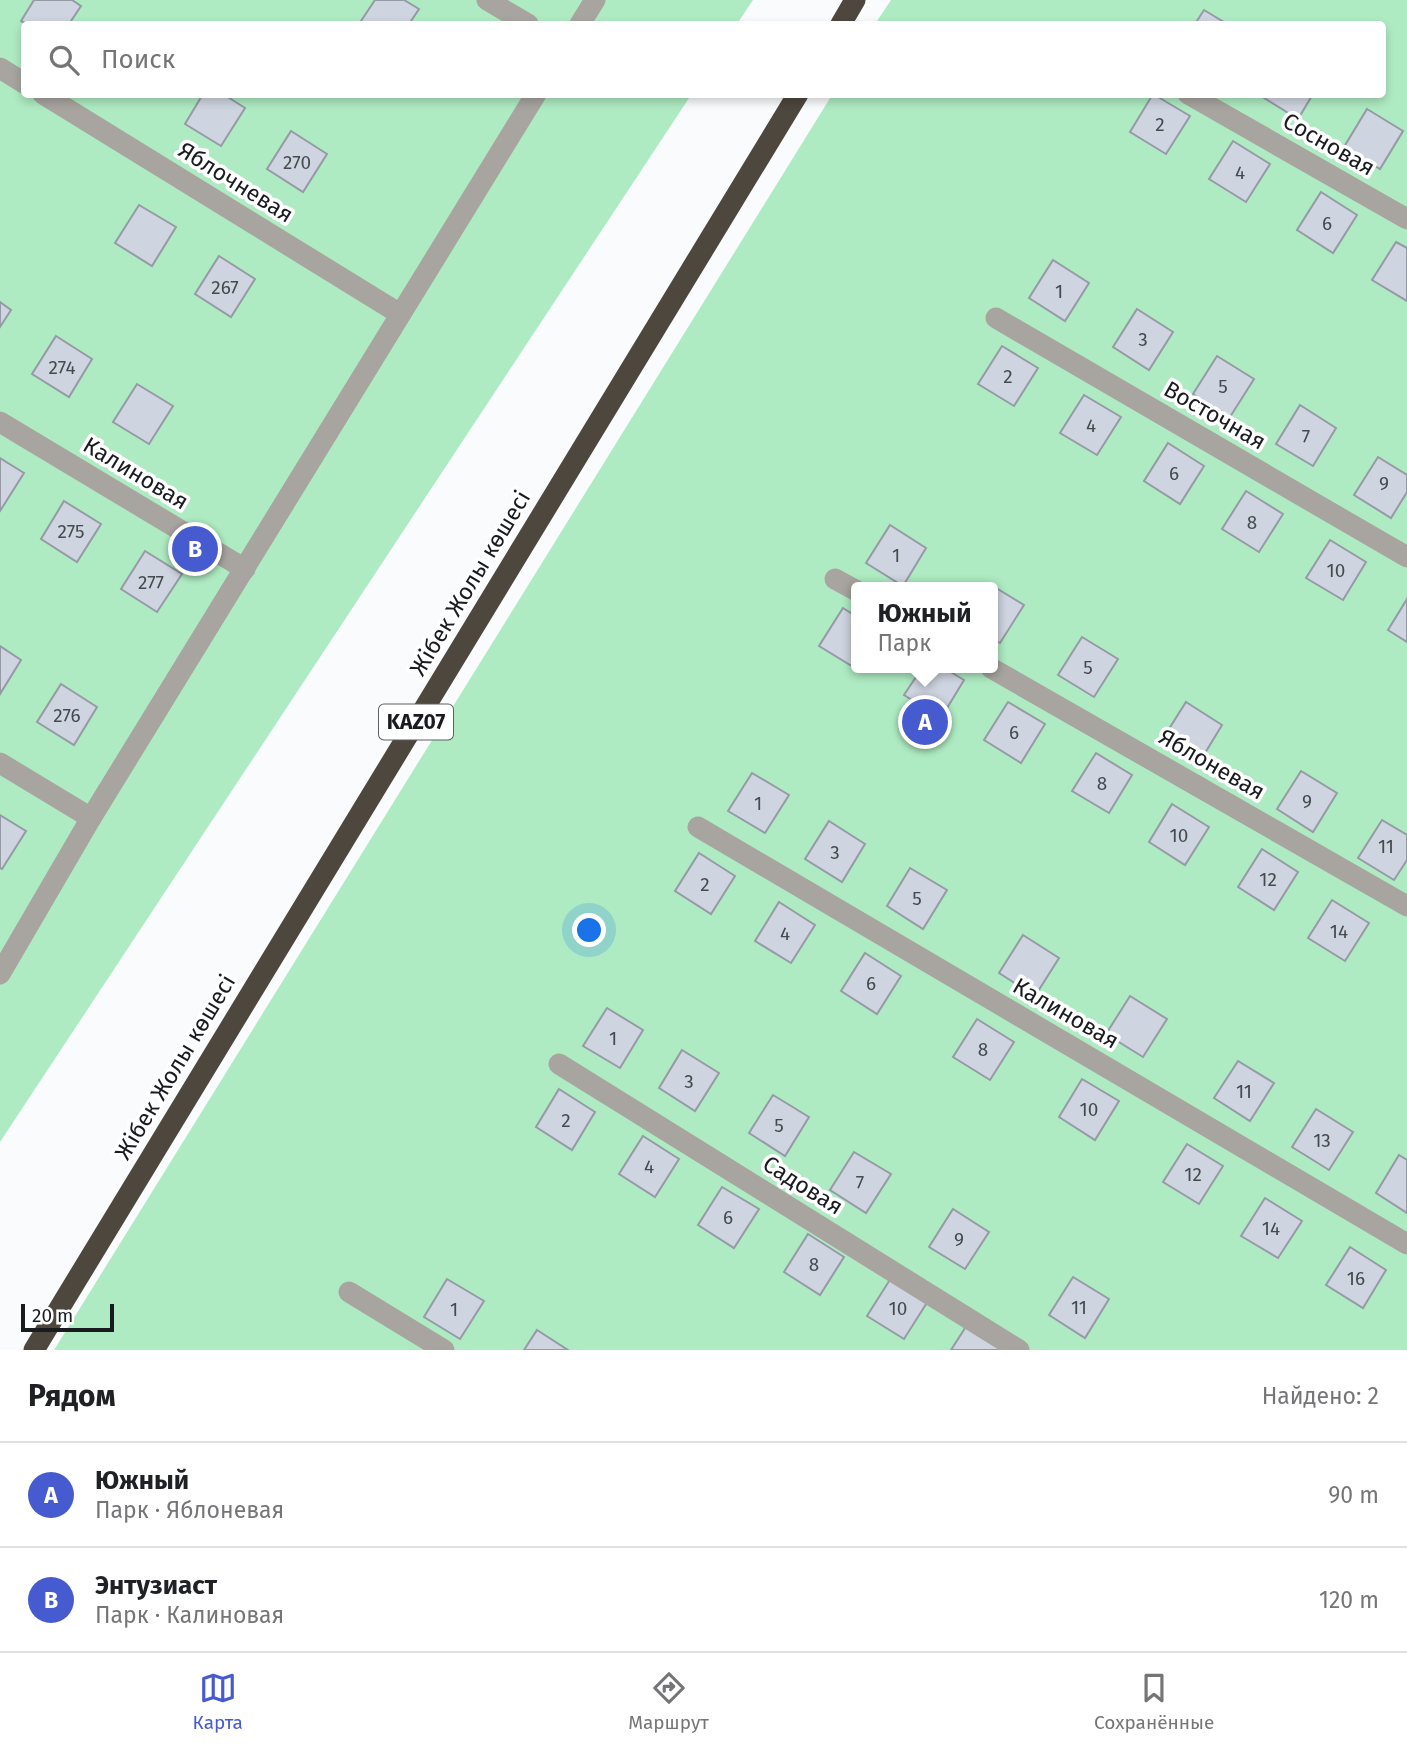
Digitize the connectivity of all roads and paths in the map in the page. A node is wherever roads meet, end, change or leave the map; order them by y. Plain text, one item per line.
1 (487, 0) edge
2 (595, 0) edge
3 (855, 0) edge
4 (523, 21) edge
5 (582, 21) edge
6 (843, 21) edge
7 (0, 68) edge
8 (21, 81) edge
9 (49, 98) edge
10 (534, 98) edge
11 (796, 98) edge
12 (1195, 98) edge
13 (1407, 219) edge
14 (400, 314) junction
15 (996, 318) dead end
16 (0, 422) edge
17 (1407, 557) edge
18 (245, 569) junction
19 (835, 579) dead end
20 (851, 588) edge
21 (998, 672) edge
22 (0, 763) edge
23 (91, 818) junction
24 (698, 827) dead end
25 (1407, 906) edge
26 (0, 974) edge
27 (559, 1064) dead end
28 (1407, 1244) edge
29 (349, 1292) dead end
30 (34, 1350) edge
31 (444, 1350) edge
32 (1019, 1350) edge

1 - 4 street
2 - 5 street
3 - 6 highway
7 - 8 street
9 - 14 street, Яблочневая
10 - 14 street
11 - 30 highway, Жібек Жолы көшесі / KAZ07
12 - 13 street, Сосновая
14 - 18 street
15 - 17 street, Восточная
16 - 18 street, Калиновая
18 - 23 street
19 - 20 street
21 - 25 street, Яблоневая
22 - 23 street
23 - 26 street
24 - 28 street, Калиновая
27 - 32 street, Садовая
29 - 31 street

